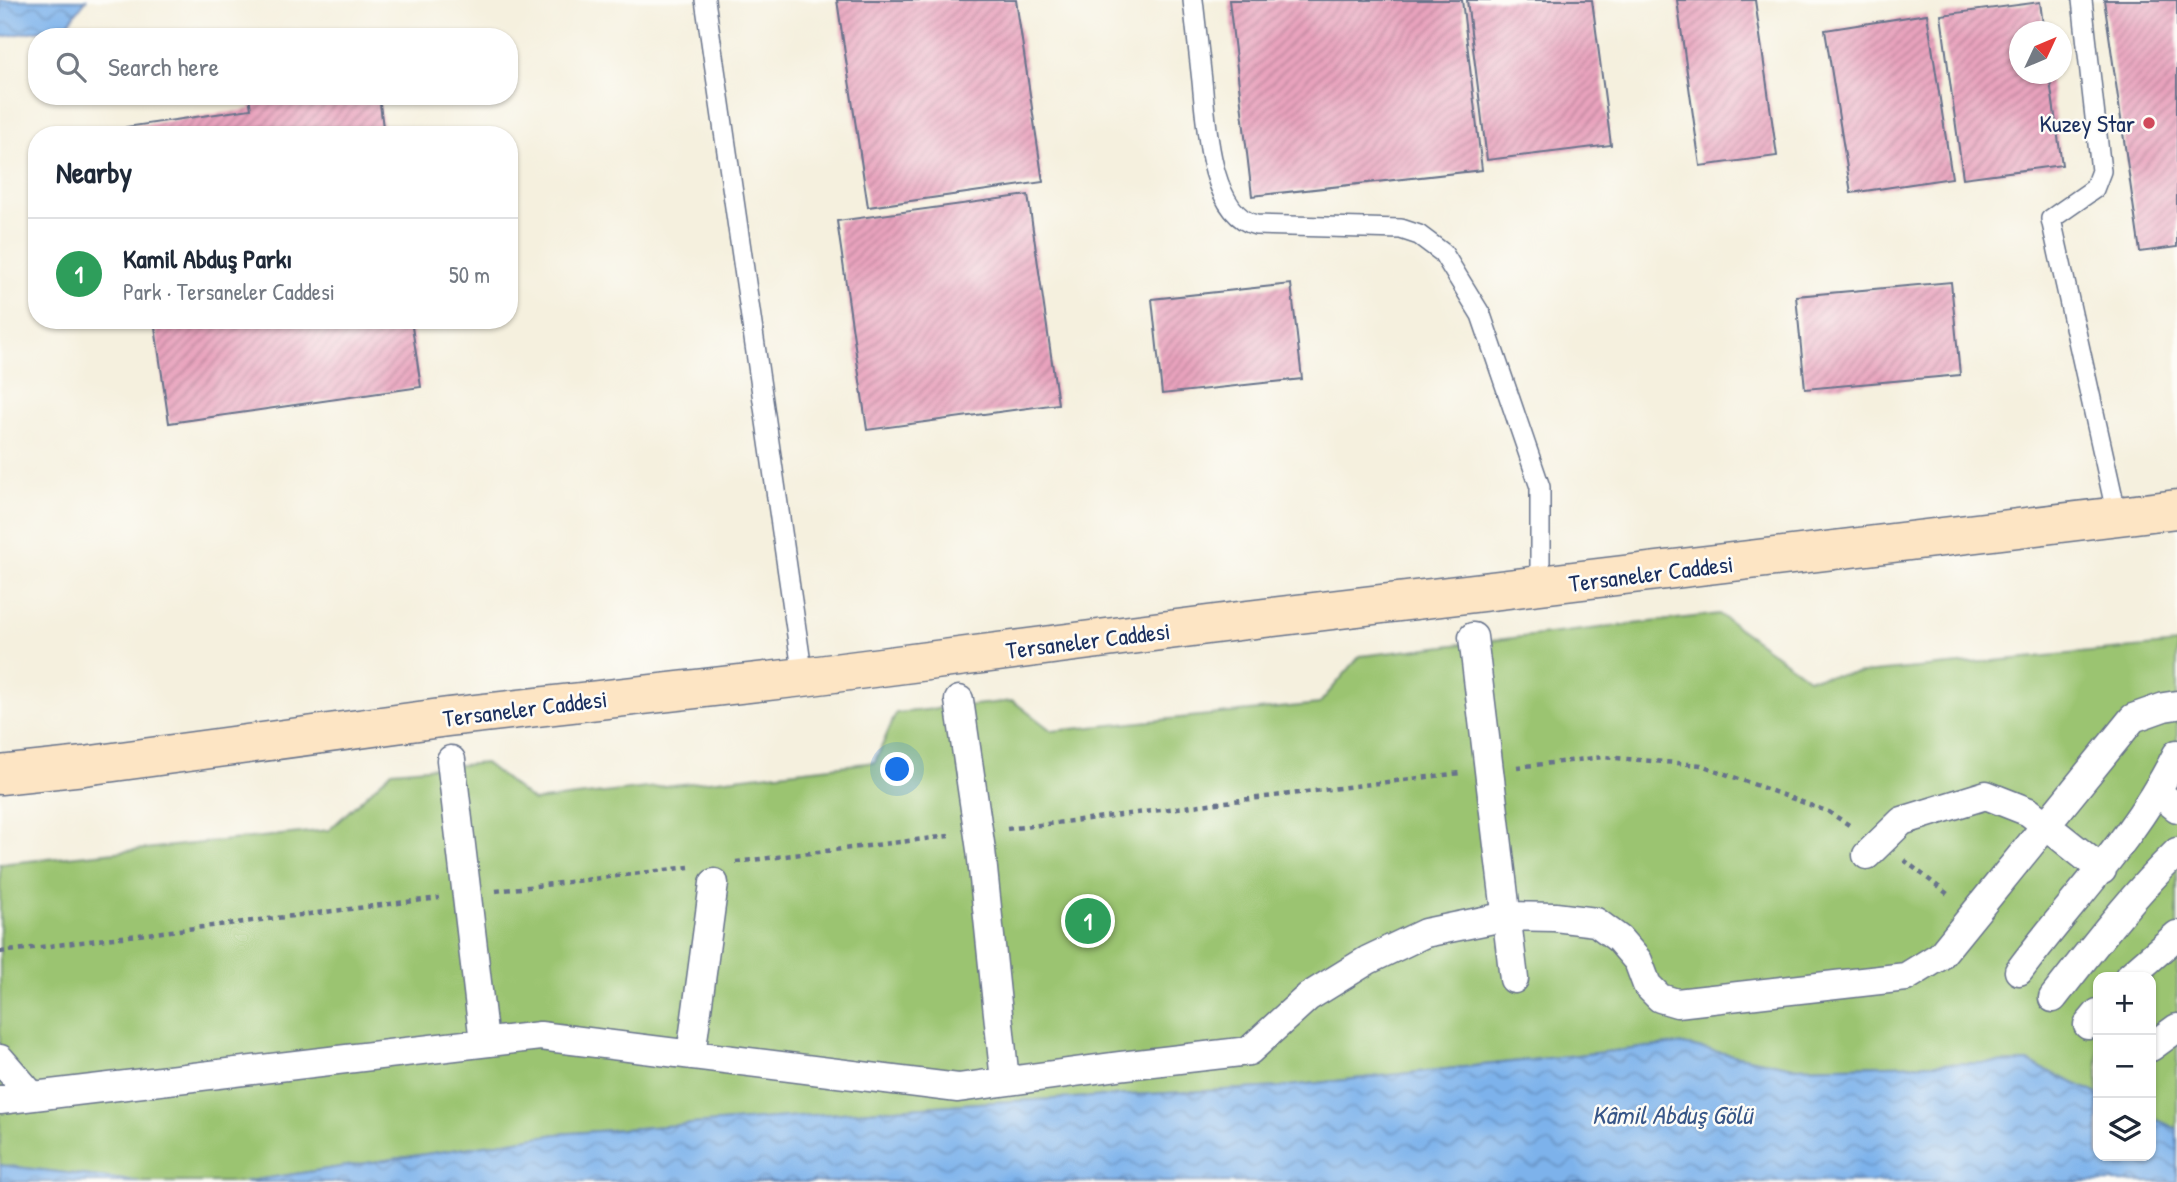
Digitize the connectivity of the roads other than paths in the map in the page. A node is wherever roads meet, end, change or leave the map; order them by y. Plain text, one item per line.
1 (705, 0) edge
2 (1193, 0) edge
3 (2081, 0) edge
4 (2177, 509) edge
5 (2117, 516) junction
6 (1539, 587) junction
7 (1473, 637) dead end
8 (803, 677) junction
9 (959, 700) dead end
10 (2177, 705) edge
11 (2177, 754) edge
12 (451, 760) dead end
13 (0, 775) edge
14 (2167, 800) edge
15 (2046, 824) junction
16 (1873, 849) road end
17 (2177, 852) edge
18 (715, 870) road end
19 (2102, 870) junction
20 (1508, 916) junction
21 (2177, 935) edge
22 (2019, 971) dead end
23 (2135, 972) edge
24 (1514, 979) dead end
25 (2053, 998) dead end
26 (2177, 1028) edge
27 (484, 1042) junction
28 (2156, 1043) edge
29 (691, 1055) junction
30 (0, 1059) edge
31 (1005, 1082) junction
32 (32, 1096) junction
33 (0, 1100) edge

1 - 8 lane
2 - 6 lane
3 - 5 lane
4 - 5 main road, Tersaneler Caddesi
5 - 6 main road, Tersaneler Caddesi
6 - 8 main road, Tersaneler Caddesi
7 - 20 street
8 - 13 main road, Tersaneler Caddesi
9 - 31 street
10 - 15 street
11 - 14 street
12 - 27 street
14 - 19 street
15 - 16 street
15 - 19 street
15 - 20 street
17 - 25 street
18 - 29 street
19 - 22 street
20 - 24 street
20 - 31 street
21 - 23 street
26 - 28 street
27 - 29 street
27 - 32 street
29 - 31 street
30 - 32 street
32 - 33 street

